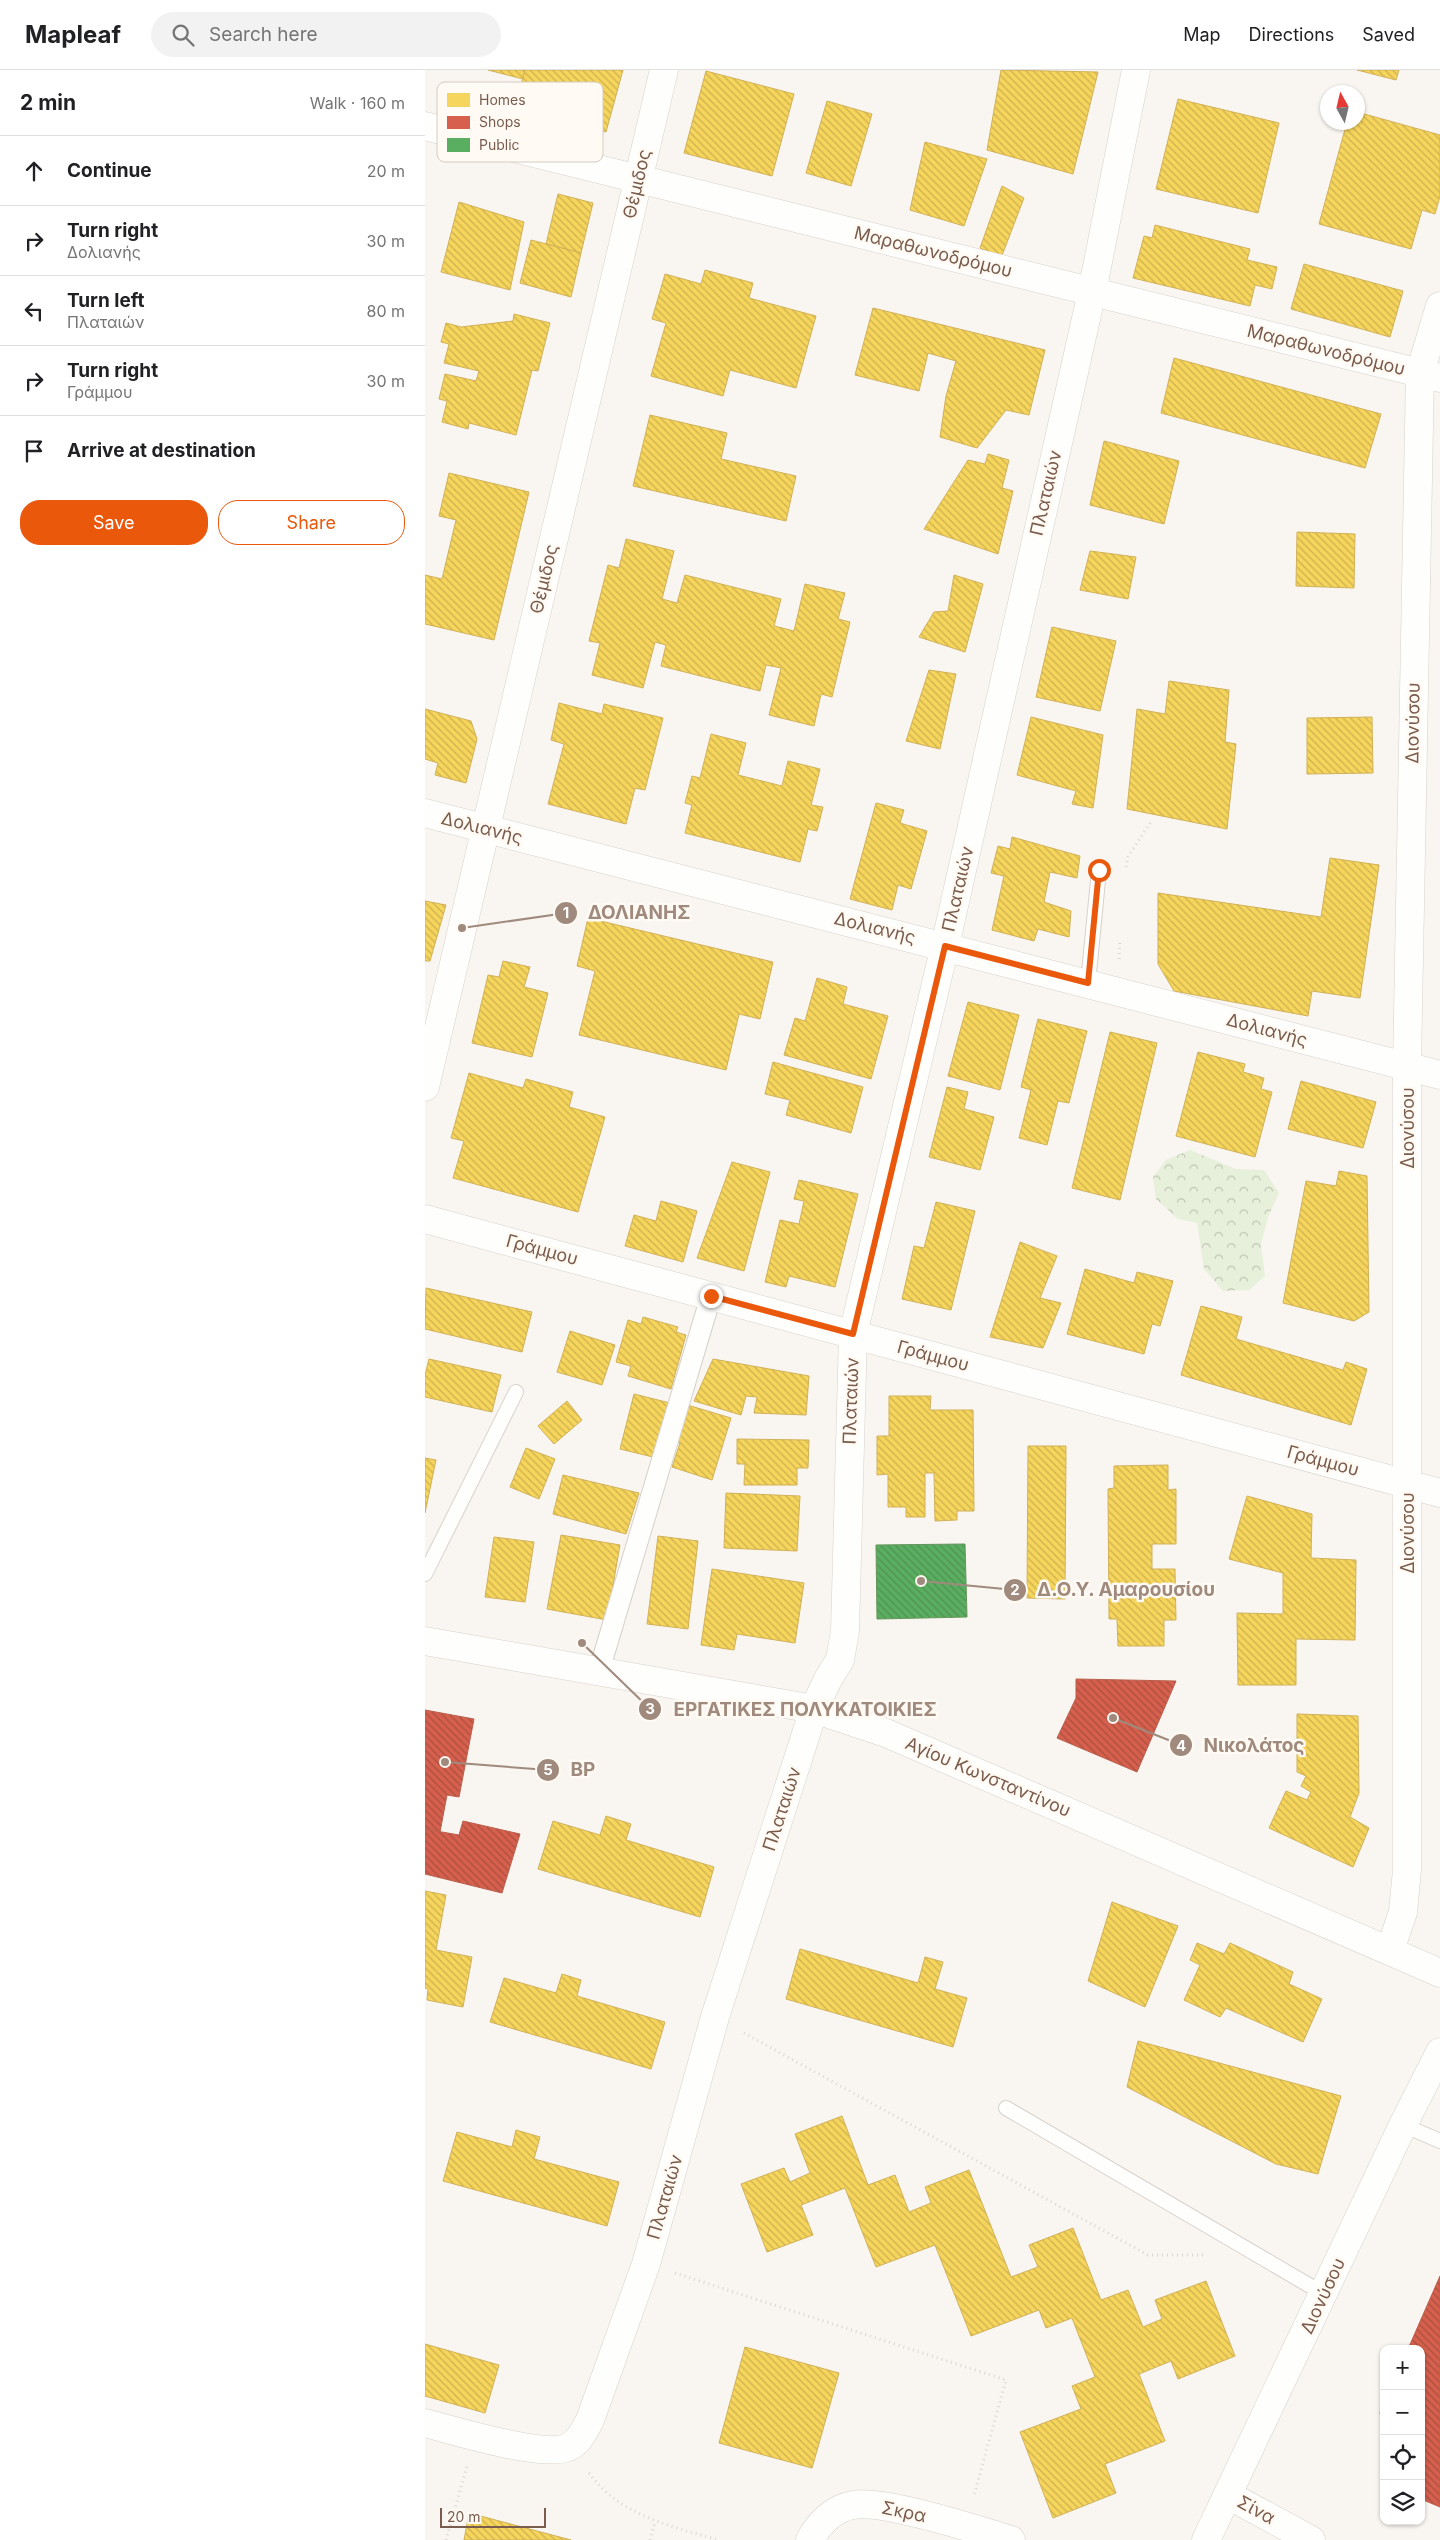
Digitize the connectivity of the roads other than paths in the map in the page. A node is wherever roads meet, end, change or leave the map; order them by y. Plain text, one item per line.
1 (664, 70) edge
2 (1136, 70) edge
3 (570, 162) edge
4 (638, 179) junction
5 (1092, 292) junction
6 (1440, 306) edge
7 (1430, 376) edge
8 (425, 813) edge
9 (485, 829) junction
10 (1099, 870) dead end
11 (945, 946) junction
12 (1088, 983) junction
13 (1407, 1066) junction
14 (1440, 1075) edge
15 (425, 1087) edge
16 (425, 1218) edge
17 (711, 1296) junction
18 (853, 1334) junction
19 (516, 1392) dead end
20 (1408, 1484) junction
21 (1440, 1493) edge
22 (425, 1574) edge
23 (425, 1641) edge
24 (599, 1671) junction
25 (814, 1709) junction
26 (1390, 1950) junction
27 (1440, 1973) edge
28 (1440, 2052) edge
29 (1005, 2108) dead end
30 (1403, 2125) junction
31 (1440, 2141) edge
32 (1324, 2294) junction
33 (425, 2423) edge
34 (1228, 2495) junction
35 (810, 2540) edge
36 (1011, 2540) edge
37 (1206, 2540) edge
38 (1311, 2540) edge

1 - 4 street, Θέμιδος
2 - 5 street, Πλαταιών
3 - 4 street, Μαραθωνοδρόμου
4 - 5 street, Μαραθωνοδρόμου
4 - 9 street, Θέμιδος
5 - 7 street, Μαραθωνοδρόμου
5 - 11 street, Πλαταιών
6 - 7 street, Διονύσου
7 - 13 street, Διονύσου
8 - 9 street, Δολιανής
9 - 11 street, Δολιανής
9 - 15 street, Θέμιδος
10 - 12 lane
11 - 12 street, Δολιανής
11 - 18 street, Πλαταιών
12 - 13 street, Δολιανής
13 - 14 street, Δολιανής
13 - 20 street, Διονύσου
16 - 17 street, Γράμμου
17 - 18 street, Γράμμου
17 - 24 street
18 - 20 street, Γράμμου
18 - 25 street, Πλαταιών
19 - 22 lane
20 - 21 street, Γράμμου
20 - 26 street, Διονύσου
23 - 24 street, Αγίου Κωνσταντίνου
24 - 25 street, Αγίου Κωνσταντίνου
25 - 26 street, Αγίου Κωνσταντίνου
25 - 33 street, Πλαταιών
26 - 27 street, Αγίου Κωνσταντίνου
28 - 30 street, Διονύσου
29 - 32 lane
30 - 31 lane
30 - 32 street, Διονύσου
32 - 34 street, Διονύσου
34 - 37 street, Διονύσου
34 - 38 street, Σίνα
35 - 36 street, Σκρα

